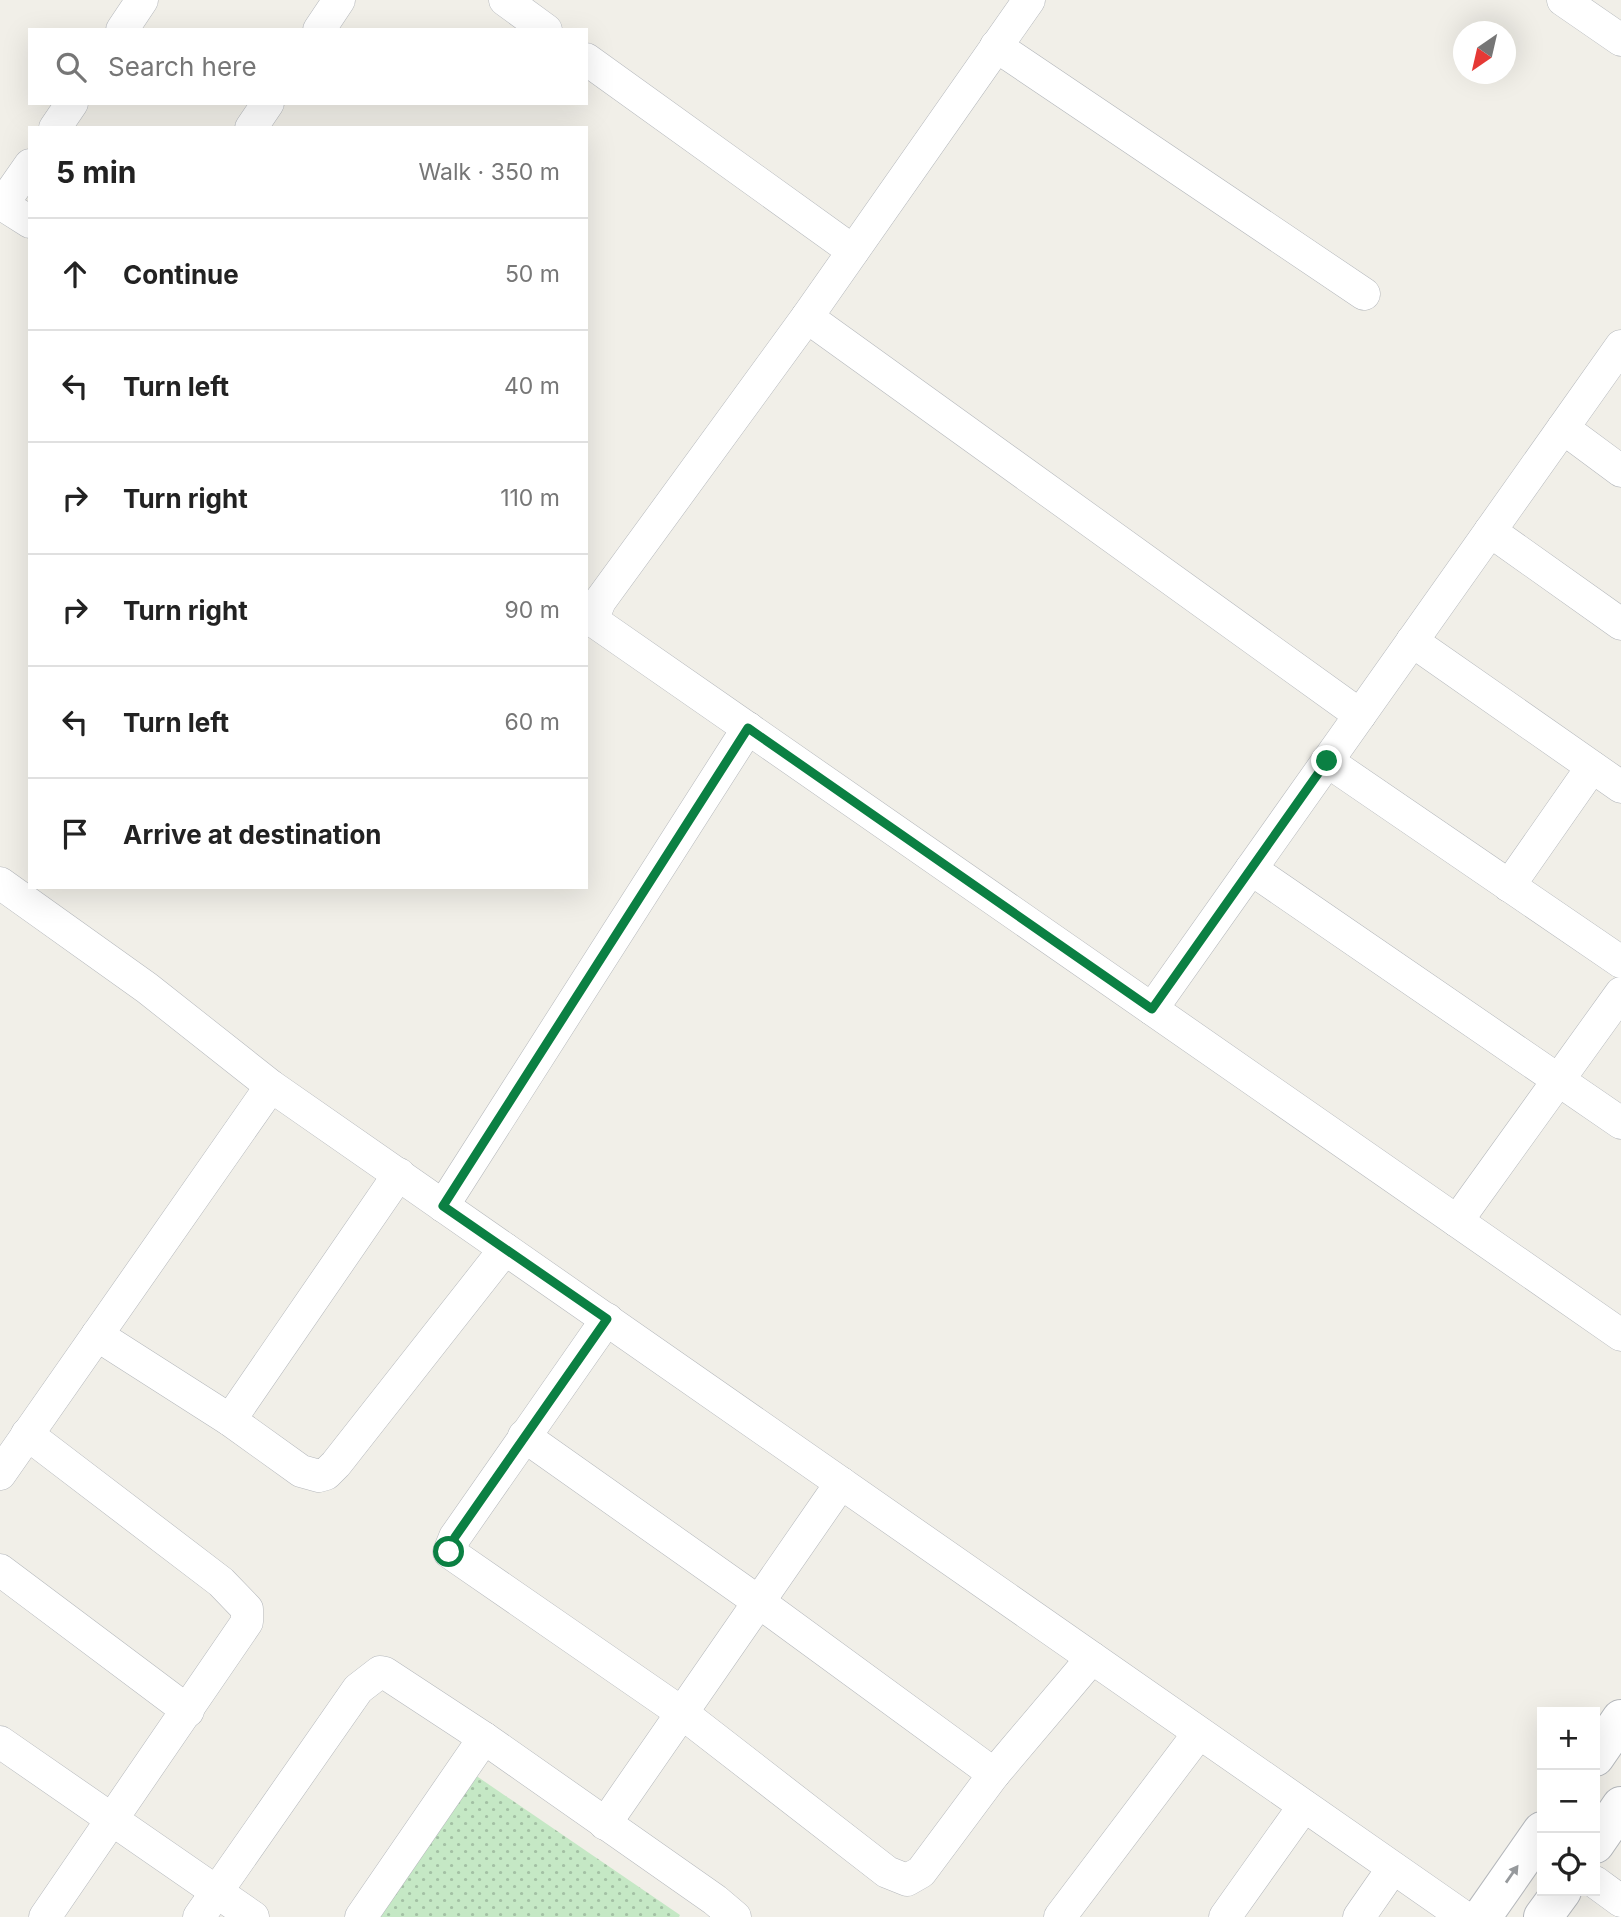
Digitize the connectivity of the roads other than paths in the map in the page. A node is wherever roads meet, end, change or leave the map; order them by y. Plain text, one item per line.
1 (142, 0) edge
2 (505, 0) edge
3 (1029, 0) edge
4 (1563, 0) edge
5 (123, 28) edge
6 (543, 28) edge
7 (1621, 40) edge
8 (996, 46) junction
9 (588, 60) edge
10 (71, 105) edge
11 (267, 105) edge
12 (56, 126) edge
13 (252, 126) edge
14 (28, 168) edge
15 (1, 204) edge
16 (28, 221) edge
17 (853, 251) junction
18 (1364, 294) dead end
19 (807, 317) junction
20 (1621, 346) edge
21 (1563, 428) junction
22 (1621, 471) edge
23 (1490, 531) junction
24 (1621, 624) edge
25 (1412, 640) junction
26 (1360, 715) junction
27 (748, 728) junction
28 (1327, 761) junction
29 (1592, 767) junction
30 (1621, 787) edge
31 (1251, 869) junction
32 (0, 883) edge
33 (1508, 886) junction
34 (1621, 962) edge
35 (1621, 993) edge
36 (1152, 1009) junction
37 (1559, 1080) junction
38 (271, 1086) junction
39 (1621, 1123) edge
40 (399, 1174) junction
41 (443, 1206) junction
42 (1457, 1221) junction
43 (505, 1249) junction
44 (607, 1319) junction
45 (97, 1335) junction
46 (1621, 1335) edge
47 (230, 1420) junction
48 (27, 1434) junction
49 (524, 1436) junction
50 (2, 1468) edge
51 (841, 1483) junction
52 (0, 1570) edge
53 (759, 1602) junction
54 (1092, 1658) junction
55 (188, 1711) junction
56 (682, 1713) junction
57 (1621, 1719) edge
58 (1199, 1733) junction
59 (484, 1738) junction
60 (0, 1742) edge
61 (1600, 1750) edge
62 (994, 1774) junction
63 (1304, 1806) junction
64 (1621, 1806) edge
65 (111, 1822) junction
66 (605, 1824) junction
67 (1541, 1833) edge
68 (1600, 1837) edge
69 (1393, 1868) junction
70 (1600, 1886) edge
71 (1558, 1896) edge
72 (1621, 1901) edge
73 (209, 1905) edge
74 (718, 1911) edge
75 (45, 1917) edge
76 (253, 1917) edge
77 (361, 1917) edge
78 (1060, 1917) edge
79 (1225, 1917) edge
80 (1359, 1917) edge
81 (1464, 1917) edge
82 (1482, 1917) edge
83 (1543, 1917) edge

1 - 5 street
2 - 6 street
3 - 8 street
4 - 7 street
8 - 17 street
8 - 18 street
9 - 17 street
10 - 12 street
11 - 13 street
14 - 15 street
15 - 16 street
17 - 19 street
19 - 26 street
19 - 27 street
20 - 21 street
21 - 22 street
21 - 23 street
23 - 24 street
23 - 25 street
25 - 26 street
25 - 29 street
26 - 28 street
27 - 36 street
27 - 41 street
28 - 31 street
28 - 33 street
29 - 30 street
29 - 33 street
31 - 36 street
31 - 37 street
32 - 38 street
33 - 34 street
35 - 37 street
36 - 42 street
37 - 39 street
37 - 42 street
38 - 40 street
38 - 45 street
40 - 41 street
40 - 47 street
41 - 43 street
42 - 46 street
43 - 44 street
43 - 47 street
44 - 49 street
44 - 51 street
45 - 47 street
45 - 48 street
48 - 50 street
48 - 55 street
49 - 53 street
49 - 56 street
51 - 53 street
51 - 54 street
52 - 55 street
53 - 56 street
53 - 62 street
54 - 58 street
54 - 62 street
55 - 65 street
56 - 62 street
56 - 66 street
57 - 61 street
58 - 63 street
58 - 78 street
59 - 66 street
59 - 73 street
59 - 77 street
60 - 65 street
63 - 69 street
63 - 79 street
64 - 68 street
65 - 73 street
65 - 75 street
66 - 74 street
82 -> 67 street
69 - 80 street
69 - 81 street
70 - 72 street
71 - 83 street
73 - 76 street

